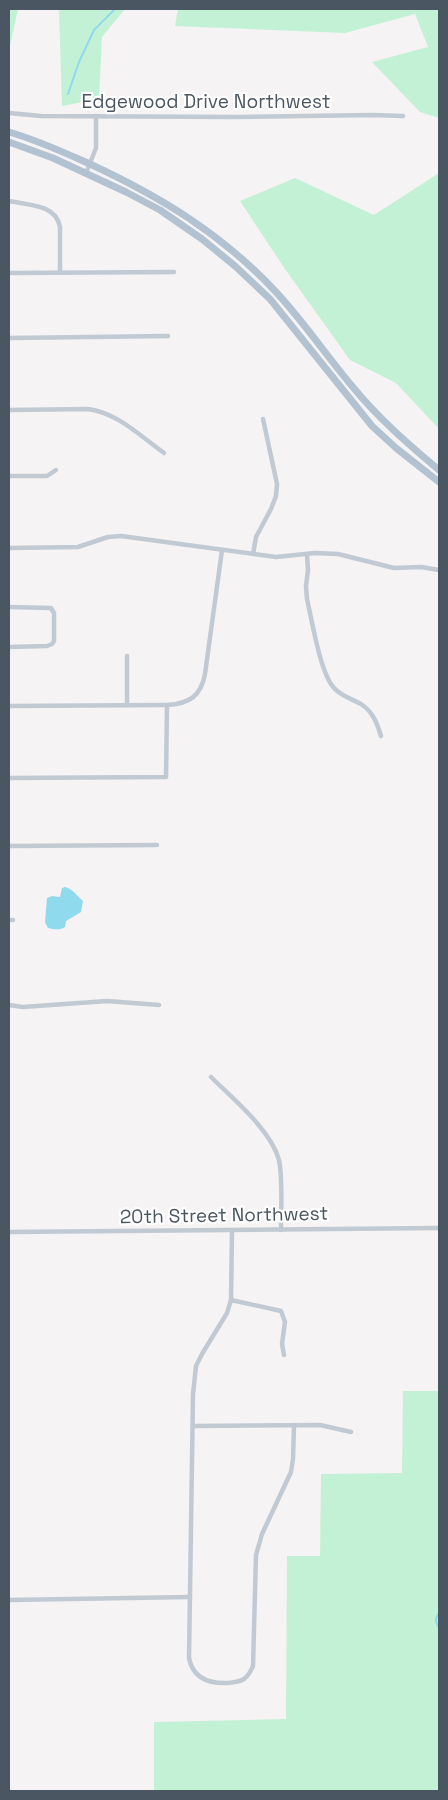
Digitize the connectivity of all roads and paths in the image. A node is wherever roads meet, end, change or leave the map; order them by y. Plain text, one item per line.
1 (9, 113) edge
2 (96, 116) junction
3 (403, 116) dead end
4 (9, 132) edge
5 (9, 142) edge
6 (90, 164) junction
7 (86, 174) junction
8 (9, 201) edge
9 (9, 272) edge
10 (60, 272) junction
11 (174, 272) dead end
12 (168, 336) dead end
13 (9, 338) edge
14 (9, 410) edge
15 (263, 419) dead end
16 (164, 453) dead end
17 (56, 470) dead end
18 (439, 470) edge
19 (9, 476) edge
20 (439, 482) edge
21 (9, 548) edge
22 (222, 550) junction
23 (253, 554) junction
24 (307, 554) junction
25 (439, 570) edge
26 (9, 607) edge
27 (9, 647) edge
28 (127, 656) dead end
29 (127, 705) junction
30 (167, 705) junction
31 (9, 706) edge
32 (381, 736) dead end
33 (9, 778) edge
34 (158, 845) dead end
35 (9, 846) edge
36 (9, 1005) edge
37 (159, 1005) dead end
38 (211, 1077) dead end
39 (439, 1228) edge
40 (281, 1230) junction
41 (232, 1231) junction
42 (9, 1232) edge
43 (231, 1300) junction
44 (284, 1355) dead end
45 (294, 1425) junction
46 (193, 1426) junction
47 (350, 1432) dead end
48 (190, 1597) junction
49 (9, 1600) edge

1 - 2 street, Edgewood Drive Northwest
2 - 3 street, Edgewood Drive Northwest
2 - 6 street
4 - 6 main road
5 - 7 main road
6 - 7 street
6 - 18 main road
7 - 20 main road
8 - 10 street
9 - 10 street
10 - 11 street
12 - 13 street
14 - 16 street
15 - 23 street
17 - 19 street
21 - 22 street
22 - 23 street
22 - 30 street
23 - 24 street
24 - 25 street
24 - 32 street
26 - 27 street
28 - 29 street
29 - 30 street
29 - 31 street
30 - 33 street
34 - 35 street
36 - 37 street
38 - 40 street
39 - 40 street, 20th Street Northwest
40 - 41 street, 20th Street Northwest
41 - 42 street, 20th Street Northwest
41 - 43 street
43 - 44 street
43 - 46 street
45 - 46 street
45 - 47 street
45 - 48 street
46 - 48 street
48 - 49 street

